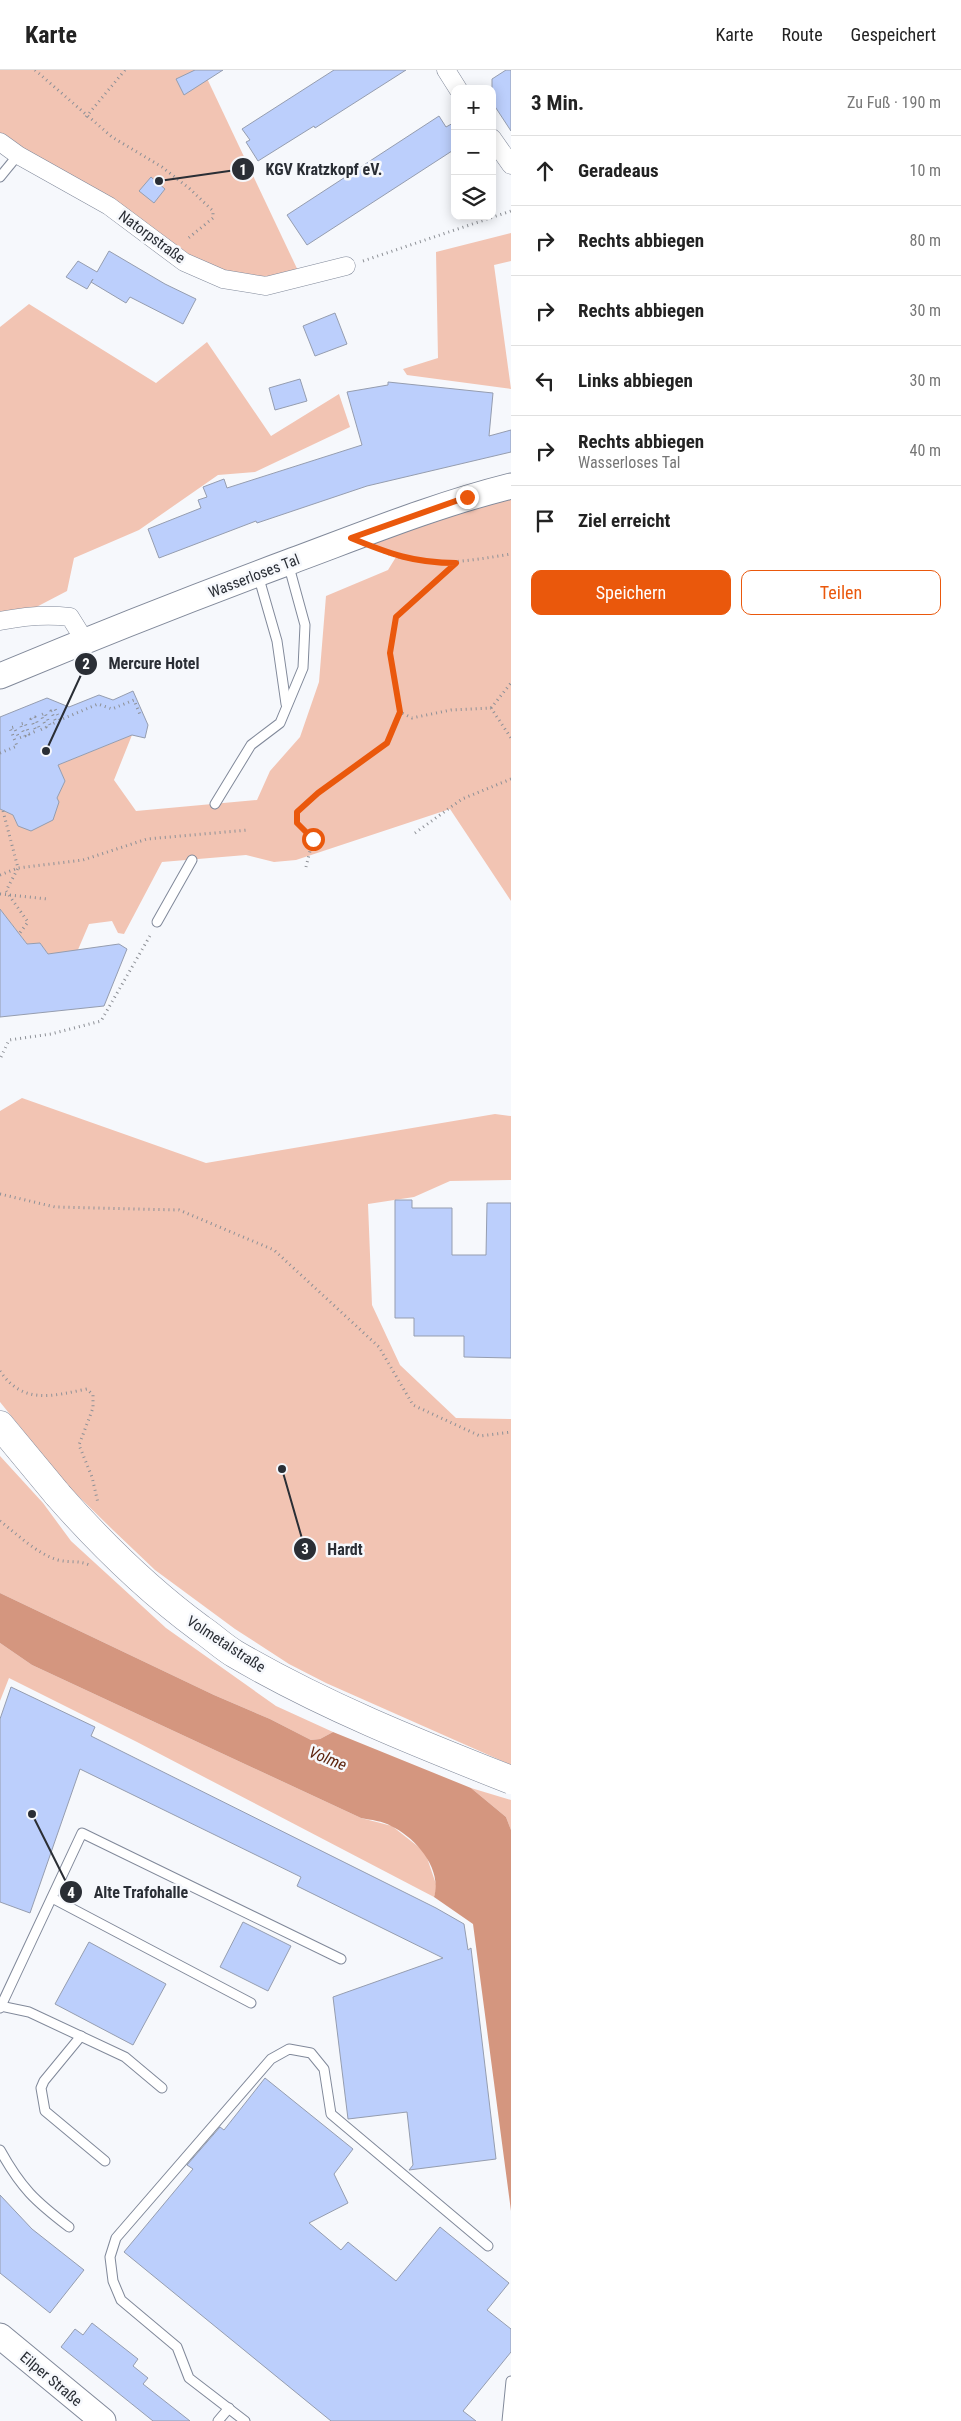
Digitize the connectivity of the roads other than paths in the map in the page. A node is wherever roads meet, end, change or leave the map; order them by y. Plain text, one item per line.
1 (446, 70) edge
2 (455, 85) edge
3 (0, 142) edge
4 (496, 144) edge
5 (18, 155) junction
6 (511, 165) edge
7 (0, 177) edge
8 (346, 266) road end
9 (511, 486) edge
10 (288, 563) junction
11 (258, 574) junction
12 (0, 621) edge
13 (85, 641) junction
14 (0, 676) edge
15 (286, 704) junction
16 (215, 804) dead end
17 (192, 860) dead end
18 (158, 922) road end
19 (0, 1425) edge
20 (511, 1780) edge
21 (52, 1898) junction
22 (341, 1959) dead end
23 (251, 2003) dead end
24 (0, 2006) edge
25 (81, 2036) junction
26 (162, 2088) dead end
27 (0, 2150) edge
28 (105, 2161) dead end
29 (69, 2227) dead end
30 (488, 2246) dead end
31 (0, 2336) edge
32 (511, 2381) edge
33 (229, 2408) junction
34 (103, 2421) edge
35 (218, 2421) edge
36 (245, 2421) edge
37 (507, 2421) edge

1 - 2 street
3 - 5 street, Natorpstraße
4 - 6 street
5 - 7 lane
5 - 8 street, Natorpstraße
9 - 10 main road, Wasserloses Tal
10 - 11 main road, Wasserloses Tal
10 - 15 lane
11 - 13 main road, Wasserloses Tal
11 - 15 lane
12 - 13 street
13 - 14 main road, Wasserloses Tal
15 - 16 lane
17 - 18 lane
19 - 20 main road, Volmetalstraße, bridge
21 - 22 lane
21 - 23 lane
21 - 24 lane
24 - 25 lane
25 - 26 lane
25 - 28 lane
27 - 29 lane
30 - 33 lane
31 - 34 main road, Eilper Straße
32 - 37 lane
33 - 35 lane
33 - 36 lane

